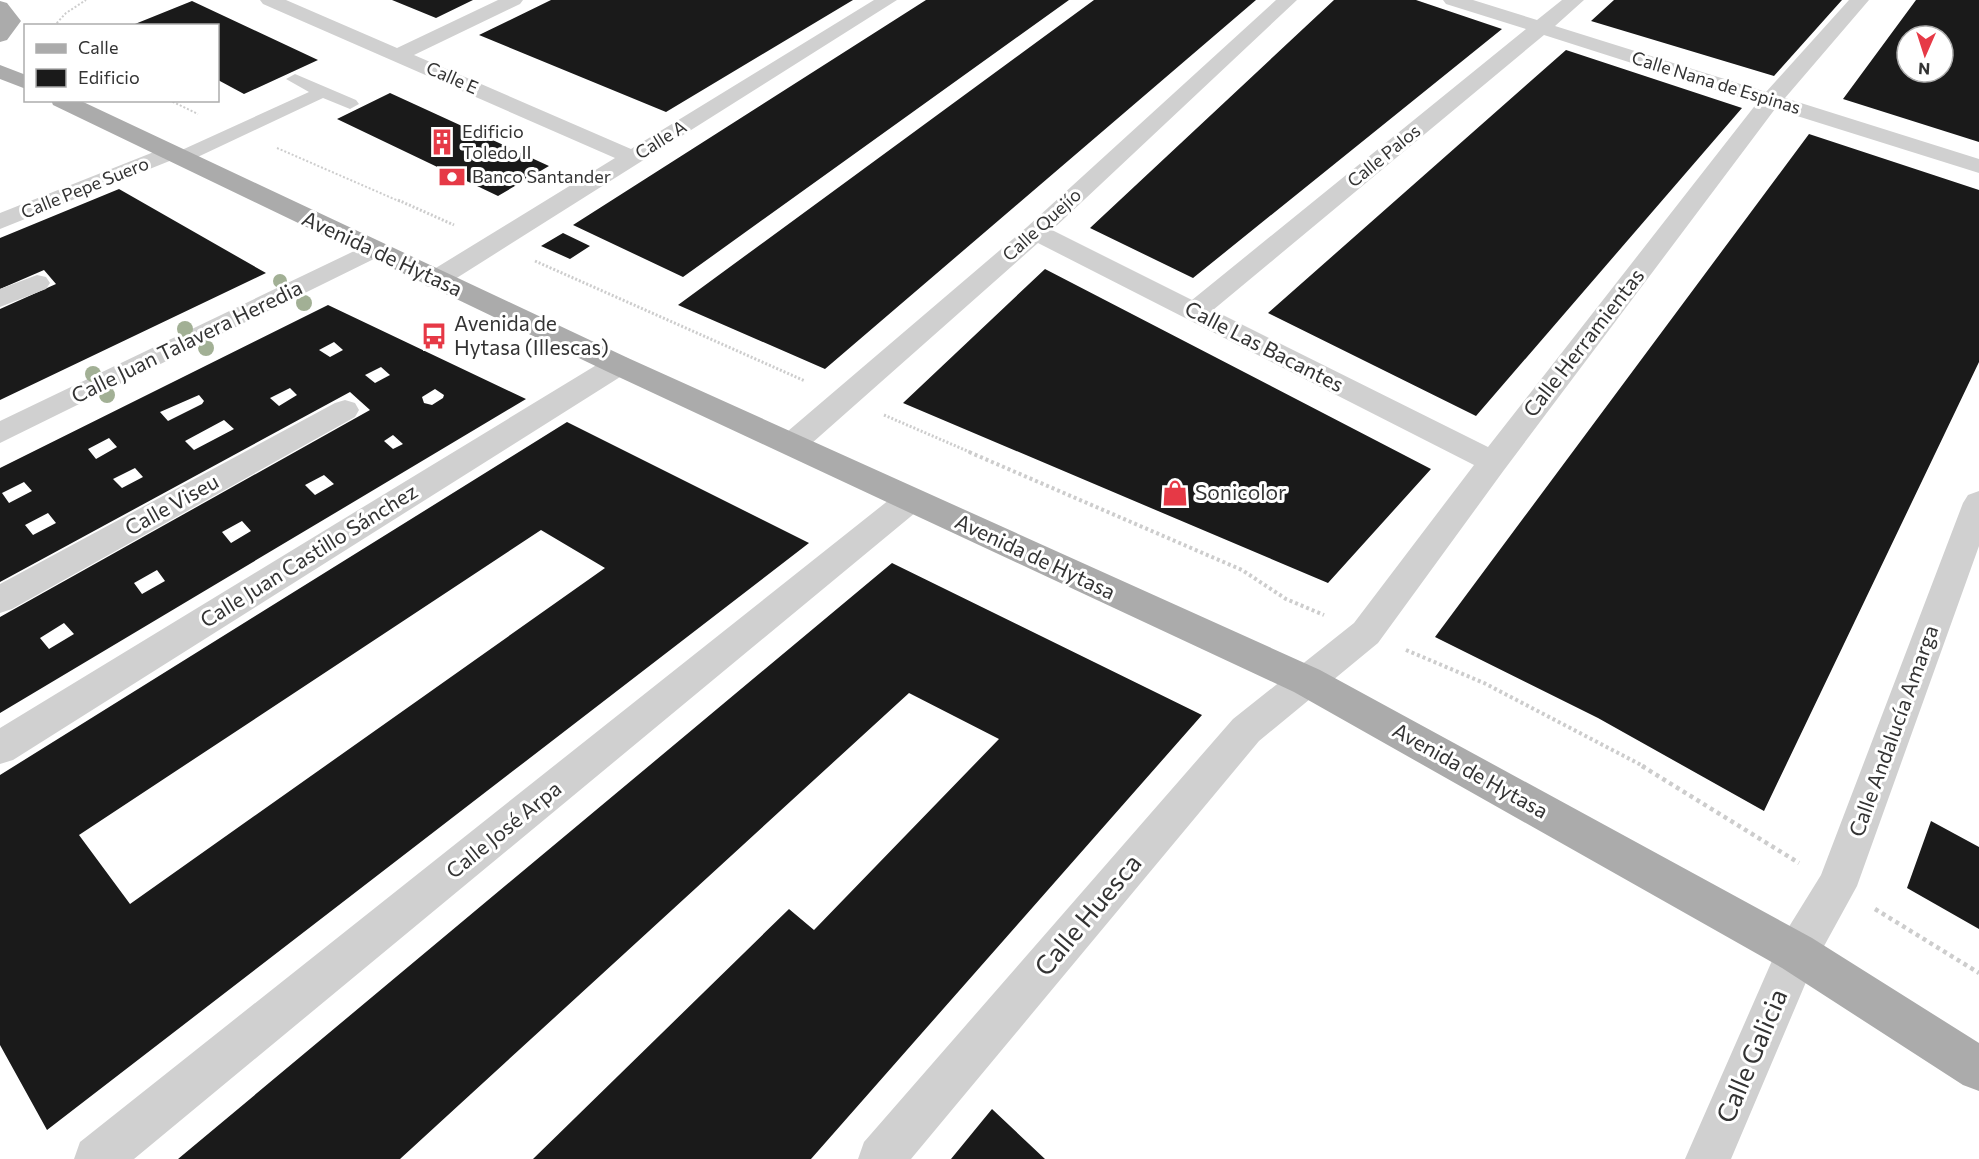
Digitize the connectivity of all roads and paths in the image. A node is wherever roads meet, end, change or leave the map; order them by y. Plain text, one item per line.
1 (24, 0) edge
2 (86, 0) edge
3 (270, 0) edge
4 (513, 0) edge
5 (887, 0) edge
6 (1287, 0) edge
7 (1453, 0) edge
8 (1574, 0) edge
9 (1859, 0) edge
10 (2, 8) edge
11 (56, 24) edge
12 (1540, 28) junction
13 (0, 36) edge
14 (399, 55) junction
15 (0, 71) edge
16 (294, 79) dead end
17 (24, 82) edge
18 (322, 92) junction
19 (1771, 100) junction
20 (65, 102) edge
21 (173, 102) edge
22 (350, 104) dead end
23 (238, 131) junction
24 (175, 156) junction
25 (633, 158) junction
26 (1979, 166) edge
27 (0, 222) edge
28 (1036, 232) junction
29 (496, 243) junction
30 (373, 250) junction
31 (435, 280) junction
32 (37, 283) dead end
33 (0, 299) edge
34 (1194, 312) junction
35 (618, 365) junction
36 (844, 398) junction
37 (345, 410) dead end
38 (0, 433) edge
39 (792, 444) junction
40 (1493, 462) junction
41 (910, 500) junction
42 (1979, 503) edge
43 (0, 600) edge
44 (1366, 633) junction
45 (1306, 681) junction
46 (0, 748) edge
47 (1837, 886) junction
48 (1797, 952) junction
49 (1979, 974) edge
50 (1979, 1069) edge
51 (97, 1159) edge
52 (881, 1159) edge
53 (1708, 1159) edge

1 - 10 main road
2 - 11 path
3 - 14 street, Calle E
4 - 14 street
5 - 25 street, Calle A
6 - 28 street, Calle Quejío
7 - 12 street, Calle Nana de Espinas
8 - 12 street, Calle Palos
9 - 19 street, Calle Herramientas
10 - 13 main road
12 - 19 street, Calle Nana de Espinas
12 - 34 street, Calle Palos
14 - 25 street, Calle E
15 - 17 main road
16 - 18 lane
18 - 22 lane
18 - 23 lane
19 - 26 street, Calle Nana de Espinas
19 - 40 street, Calle Herramientas
20 - 24 main road, Avenida de Hytasa
21 - 23 path
23 - 24 lane
23 - 29 path
24 - 27 street, Calle Pepe Suero
24 - 30 main road, Avenida de Hytasa
25 - 29 street, Calle A
28 - 34 street, Calle Las Bacantes
28 - 36 street, Calle Quejío
29 - 31 street, Calle A
29 - 36 path
30 - 31 main road, Avenida de Hytasa
30 - 38 street, Calle Juan Talavera Heredia
31 - 35 main road, Avenida de Hytasa
32 - 33 street
34 - 40 street, Calle Las Bacantes
35 - 39 main road, Avenida de Hytasa
35 - 46 street, Calle Juan Castillo Sánchez
36 - 39 street, Calle Quejío
36 - 44 path
37 - 43 street, Calle Viseu
39 - 41 main road, Avenida de Hytasa
40 - 44 street, Calle Herramientas
41 - 45 main road, Avenida de Hytasa
41 - 51 street, Calle José Arpa
42 - 47 street, Calle Andalucía Amarga
44 - 45 street, Calle Herramientas
44 - 47 path
45 - 48 main road, Avenida de Hytasa
45 - 52 street, Calle Huesca
47 - 48 street, Calle Andalucía Amarga
47 - 49 path
48 - 50 main road, Avenida de Hytasa
48 - 53 street, Calle Galicia

